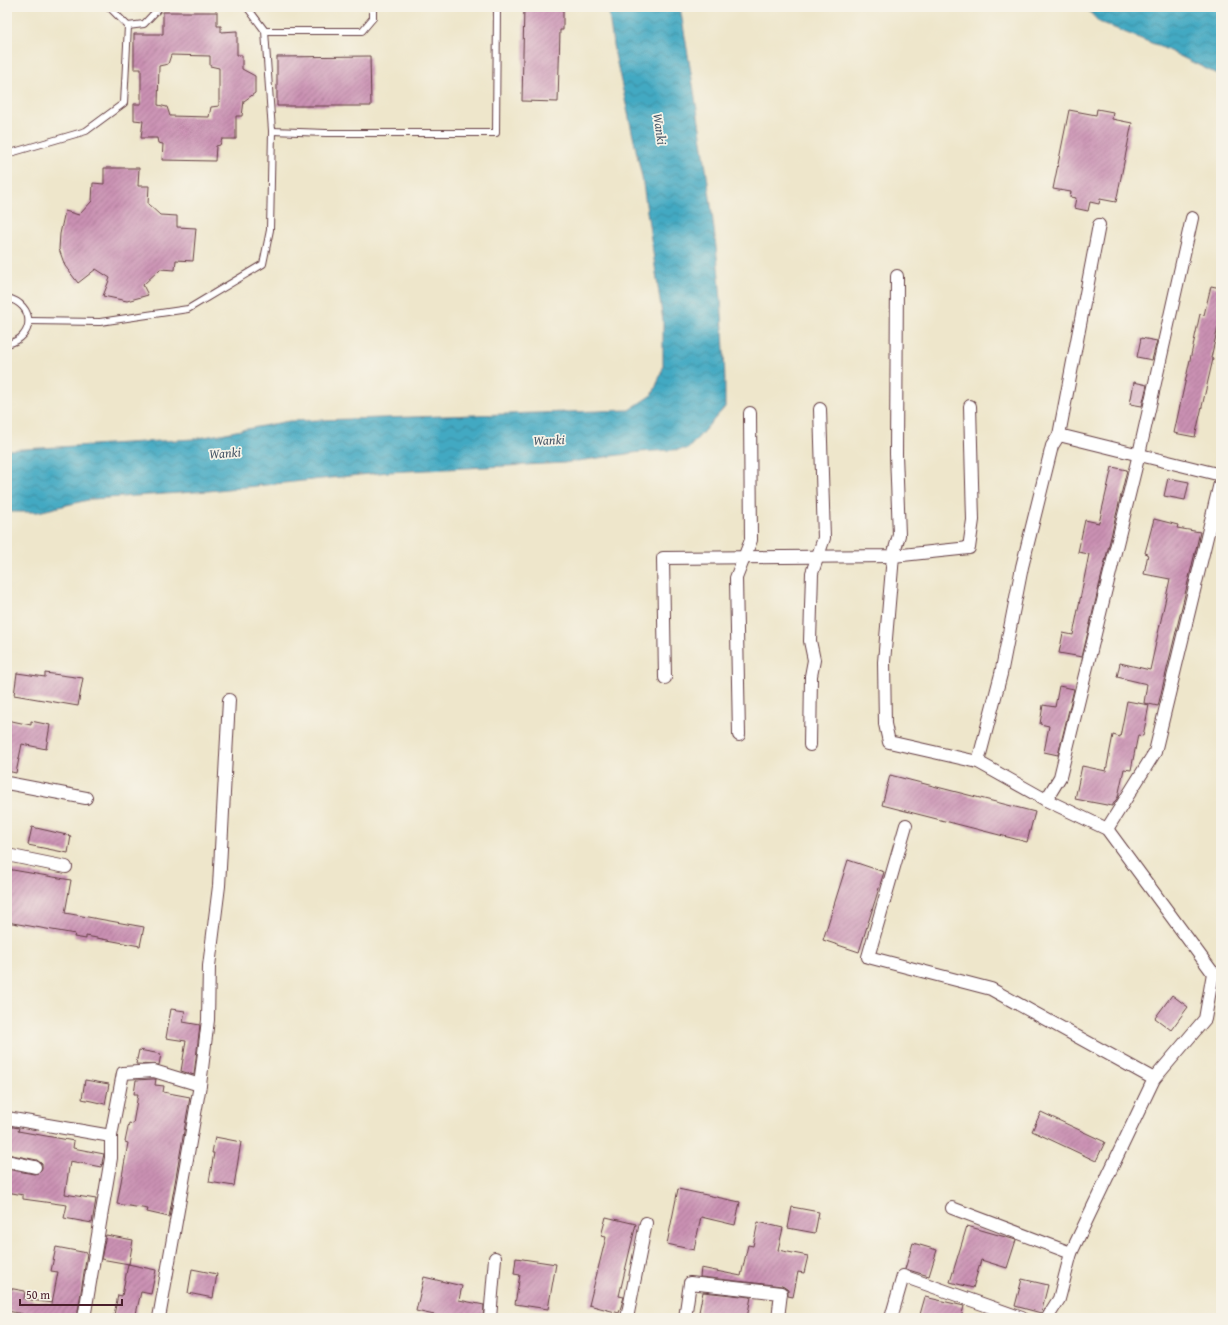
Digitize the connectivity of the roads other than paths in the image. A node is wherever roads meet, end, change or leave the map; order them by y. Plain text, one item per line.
1 (109, 7) edge
2 (160, 7) edge
3 (247, 7) edge
4 (373, 7) edge
5 (497, 7) edge
6 (128, 26) junction
7 (265, 31) junction
8 (272, 130) junction
9 (7, 154) edge
10 (7, 212) edge
11 (1192, 218) dead end
12 (1099, 225) dead end
13 (897, 276) dead end
14 (7, 298) edge
15 (29, 321) junction
16 (7, 344) edge
17 (970, 406) dead end
18 (820, 409) dead end
19 (750, 413) dead end
20 (1059, 435) junction
21 (1139, 454) junction
22 (1221, 474) edge
23 (1221, 479) edge
24 (893, 556) junction
25 (744, 557) junction
26 (819, 557) junction
27 (665, 678) dead end
28 (229, 700) dead end
29 (739, 735) dead end
30 (810, 745) dead end
31 (978, 762) junction
32 (7, 783) edge
33 (86, 798) dead end
34 (1046, 800) junction
35 (906, 825) dead end
36 (1107, 829) junction
37 (7, 854) edge
38 (66, 867) dead end
39 (1217, 974) edge
40 (1154, 1079) junction
41 (200, 1085) junction
42 (7, 1118) edge
43 (111, 1136) junction
44 (7, 1161) edge
45 (35, 1167) dead end
46 (952, 1208) dead end
47 (646, 1222) dead end
48 (1071, 1253) junction
49 (495, 1258) dead end
50 (84, 1318) edge
51 (159, 1318) edge
52 (490, 1318) edge
53 (627, 1318) edge
54 (685, 1318) edge
55 (778, 1318) edge
56 (891, 1318) edge
57 (1022, 1318) edge
58 (1047, 1318) edge

1 - 6 lane
2 - 6 lane
3 - 7 lane
4 - 7 lane
5 - 8 lane
6 - 9 lane
7 - 8 lane
8 - 15 lane
9 - 10 lane
11 - 21 street
12 - 20 street
13 - 24 street
14 - 15 lane
15 - 16 lane
17 - 24 street
18 - 26 street
19 - 25 street
20 - 21 street
20 - 31 street
21 - 22 street
21 - 34 street
23 - 36 street
24 - 26 street
24 - 31 street
25 - 26 street
25 - 27 street
25 - 29 street
26 - 30 street
28 - 41 street
31 - 34 street
32 - 33 street
34 - 36 street
35 - 40 street
36 - 39 street
37 - 38 street
39 - 40 street
40 - 48 street
41 - 43 street
41 - 51 street
42 - 43 street
43 - 50 street
44 - 45 street
46 - 48 street
47 - 53 street
48 - 58 street
49 - 52 street
54 - 55 street
56 - 57 street

